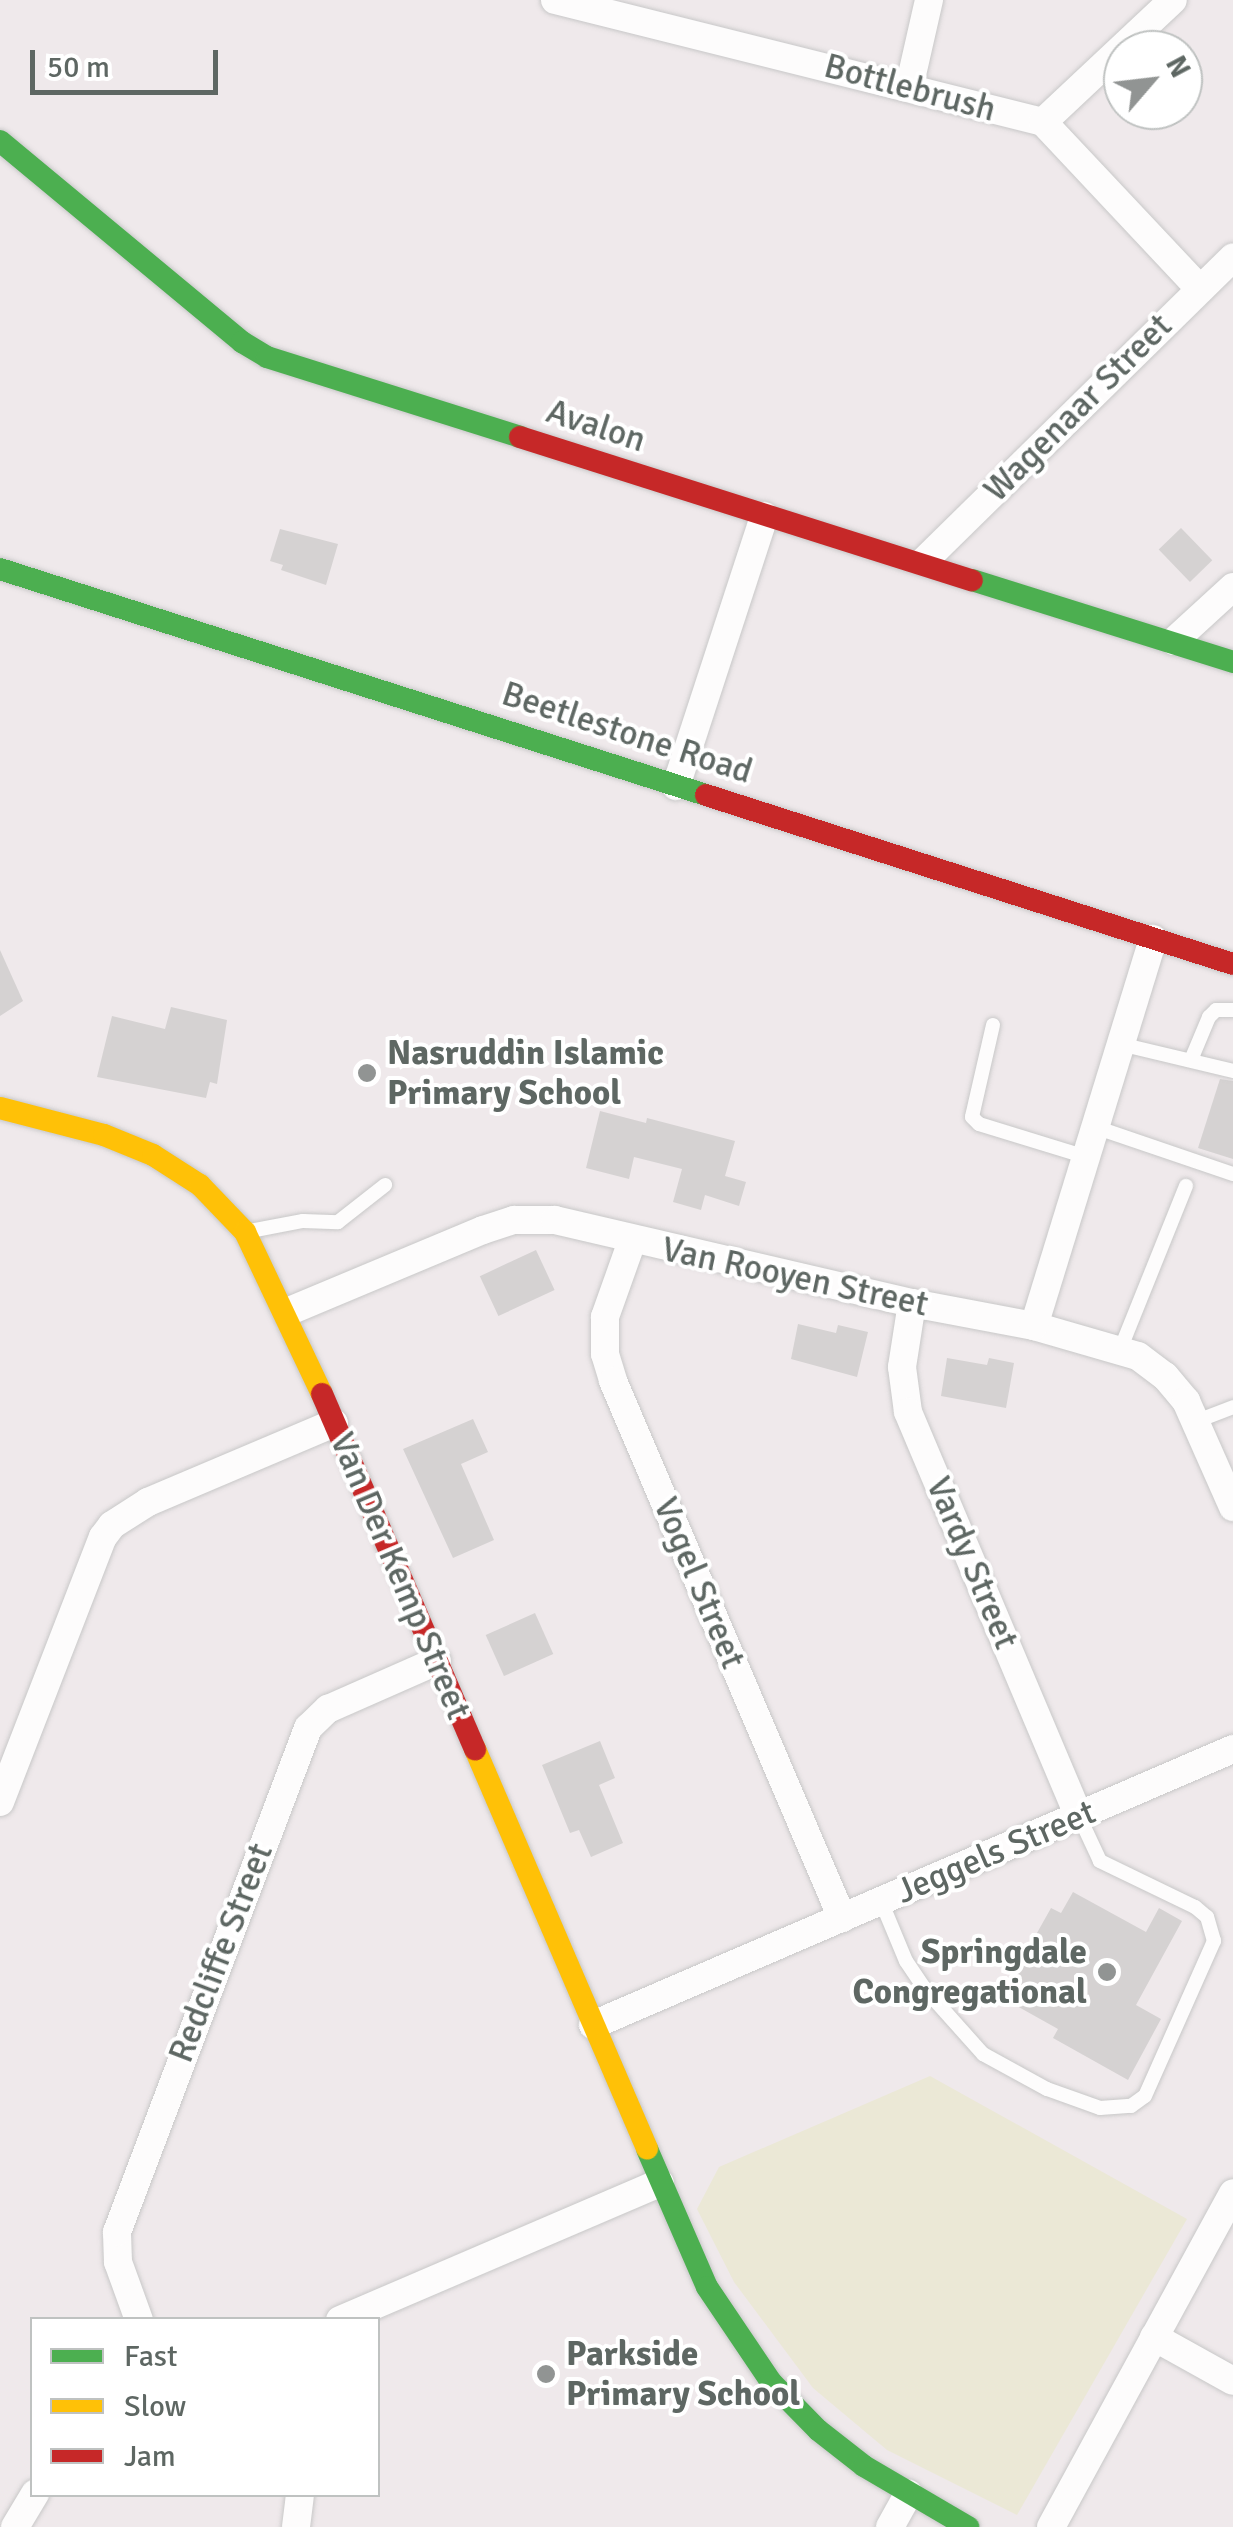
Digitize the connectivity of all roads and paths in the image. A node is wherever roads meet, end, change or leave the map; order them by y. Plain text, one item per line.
1 (556, 0) edge
2 (929, 0) edge
3 (1173, 0) edge
4 (909, 88) junction
5 (1042, 122) junction
6 (0, 141) edge
7 (1233, 257) edge
8 (1199, 288) junction
9 (764, 516) junction
10 (924, 561) junction
11 (0, 569) edge
12 (1233, 587) edge
13 (1174, 641) junction
14 (1233, 662) edge
15 (676, 786) junction
16 (1153, 939) junction
17 (1233, 964) edge
18 (1233, 1010) edge
19 (993, 1025) dead end
20 (1120, 1044) junction
21 (1191, 1060) junction
22 (1233, 1071) edge
23 (0, 1108) edge
24 (1095, 1127) junction
25 (1086, 1157) junction
26 (1233, 1174) edge
27 (385, 1185) dead end
28 (1186, 1186) dead end
29 (244, 1232) junction
30 (632, 1241) junction
31 (912, 1303) junction
32 (287, 1312) junction
33 (1034, 1326) junction
34 (1120, 1350) junction
35 (1233, 1407) edge
36 (1197, 1421) junction
37 (334, 1423) junction
38 (1231, 1496) edge
39 (437, 1660) junction
40 (1233, 1749) edge
41 (0, 1802) edge
42 (1079, 1816) junction
43 (880, 1902) junction
44 (842, 1918) junction
45 (593, 2024) junction
46 (660, 2182) junction
47 (1233, 2193) edge
48 (138, 2317) edge
49 (347, 2317) edge
50 (1154, 2338) junction
51 (1233, 2381) edge
52 (908, 2494) junction
53 (32, 2497) edge
54 (300, 2497) edge
55 (15, 2527) edge
56 (296, 2527) edge
57 (890, 2527) edge
58 (968, 2527) edge
59 (1051, 2527) edge

1 - 4 street, Bottlebrush
2 - 4 street
3 - 5 street
4 - 5 street, Bottlebrush
5 - 8 street, Bottlebrush
6 - 9 street, Avalon
7 - 8 street, Wagenaar Street
8 - 10 street, Wagenaar Street
9 - 10 street, Avalon
9 - 15 street
10 - 13 street, Avalon
11 - 15 street, Beetlestone Road
12 - 13 street
13 - 14 street, Avalon
15 - 16 street, Beetlestone Road
16 - 17 street, Beetlestone Road
16 - 20 street
18 - 21 lane
19 - 25 lane
20 - 21 lane
20 - 24 street
21 - 22 lane
23 - 29 street, Van Der Kemp Street
24 - 25 street
24 - 26 lane
25 - 33 street
27 - 29 lane
28 - 34 lane
29 - 32 street, Van Der Kemp Street
30 - 31 street, Van Rooyen Street
30 - 32 street, Van Rooyen Street
30 - 44 street, Vogel Street
31 - 33 street, Van Rooyen Street
31 - 42 street, Vardy Street
32 - 37 street, Van Der Kemp Street
33 - 34 street, Van Rooyen Street
34 - 36 street, Van Rooyen Street
35 - 36 lane
36 - 38 street, Van Rooyen Street
37 - 39 street, Van Der Kemp Street
37 - 41 street
39 - 45 street, Van Der Kemp Street
39 - 48 street, Redcliffe Street
40 - 42 street, Jeggels Street
42 - 43 street, Jeggels Street
42 - 43 lane
43 - 44 street, Jeggels Street
44 - 45 street, Jeggels Street
45 - 46 street, Van Der Kemp Street
46 - 49 street
46 - 52 street, Van Der Kemp Street
47 - 50 street
50 - 51 street
50 - 59 street
52 - 57 street
52 - 58 street, Van Der Kemp Street
53 - 55 street
54 - 56 street

